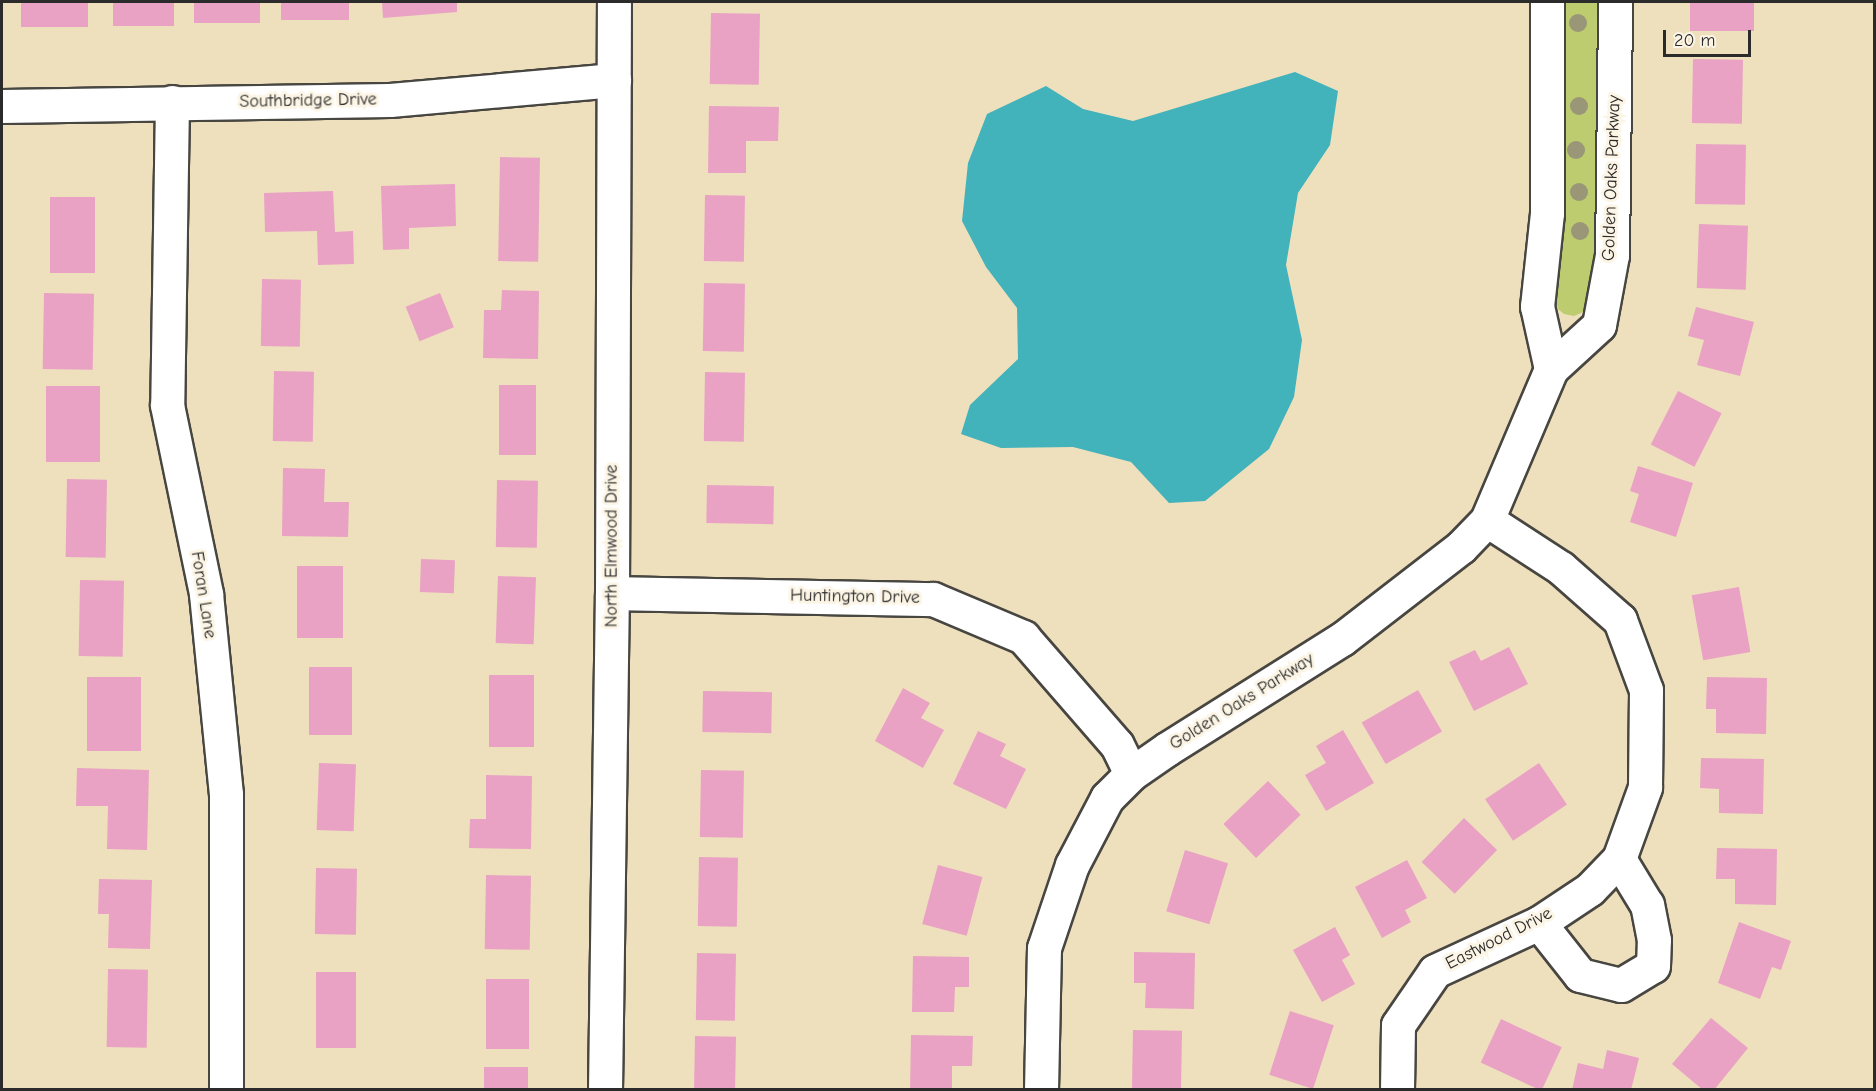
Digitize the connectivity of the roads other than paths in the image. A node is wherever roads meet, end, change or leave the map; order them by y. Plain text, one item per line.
1 (614, 2) edge
2 (1547, 2) edge
3 (1615, 2) edge
4 (615, 80) junction
5 (172, 102) junction
6 (2, 106) edge
7 (1551, 369) junction
8 (1486, 520) junction
9 (612, 593) junction
10 (1131, 774) junction
11 (1619, 859) junction
12 (1539, 923) junction
13 (226, 1089) edge
14 (604, 1089) edge
15 (1041, 1089) edge
16 (1397, 1089) edge

1 - 4 street, North Elmwood Drive
2 - 7 street
3 - 7 street, Golden Oaks Parkway
4 - 5 street, Southbridge Drive
4 - 9 street, North Elmwood Drive
5 - 6 street, Southbridge Drive
5 - 13 street, Foran Lane
7 - 8 street, Golden Oaks Parkway
8 - 10 street, Golden Oaks Parkway
8 - 11 street, Eastwood Drive
9 - 10 street, Huntington Drive
9 - 14 street, North Elmwood Drive
10 - 15 street, Golden Oaks Parkway
11 - 12 street, Eastwood Drive
11 - 12 street
12 - 16 street, Eastwood Drive

